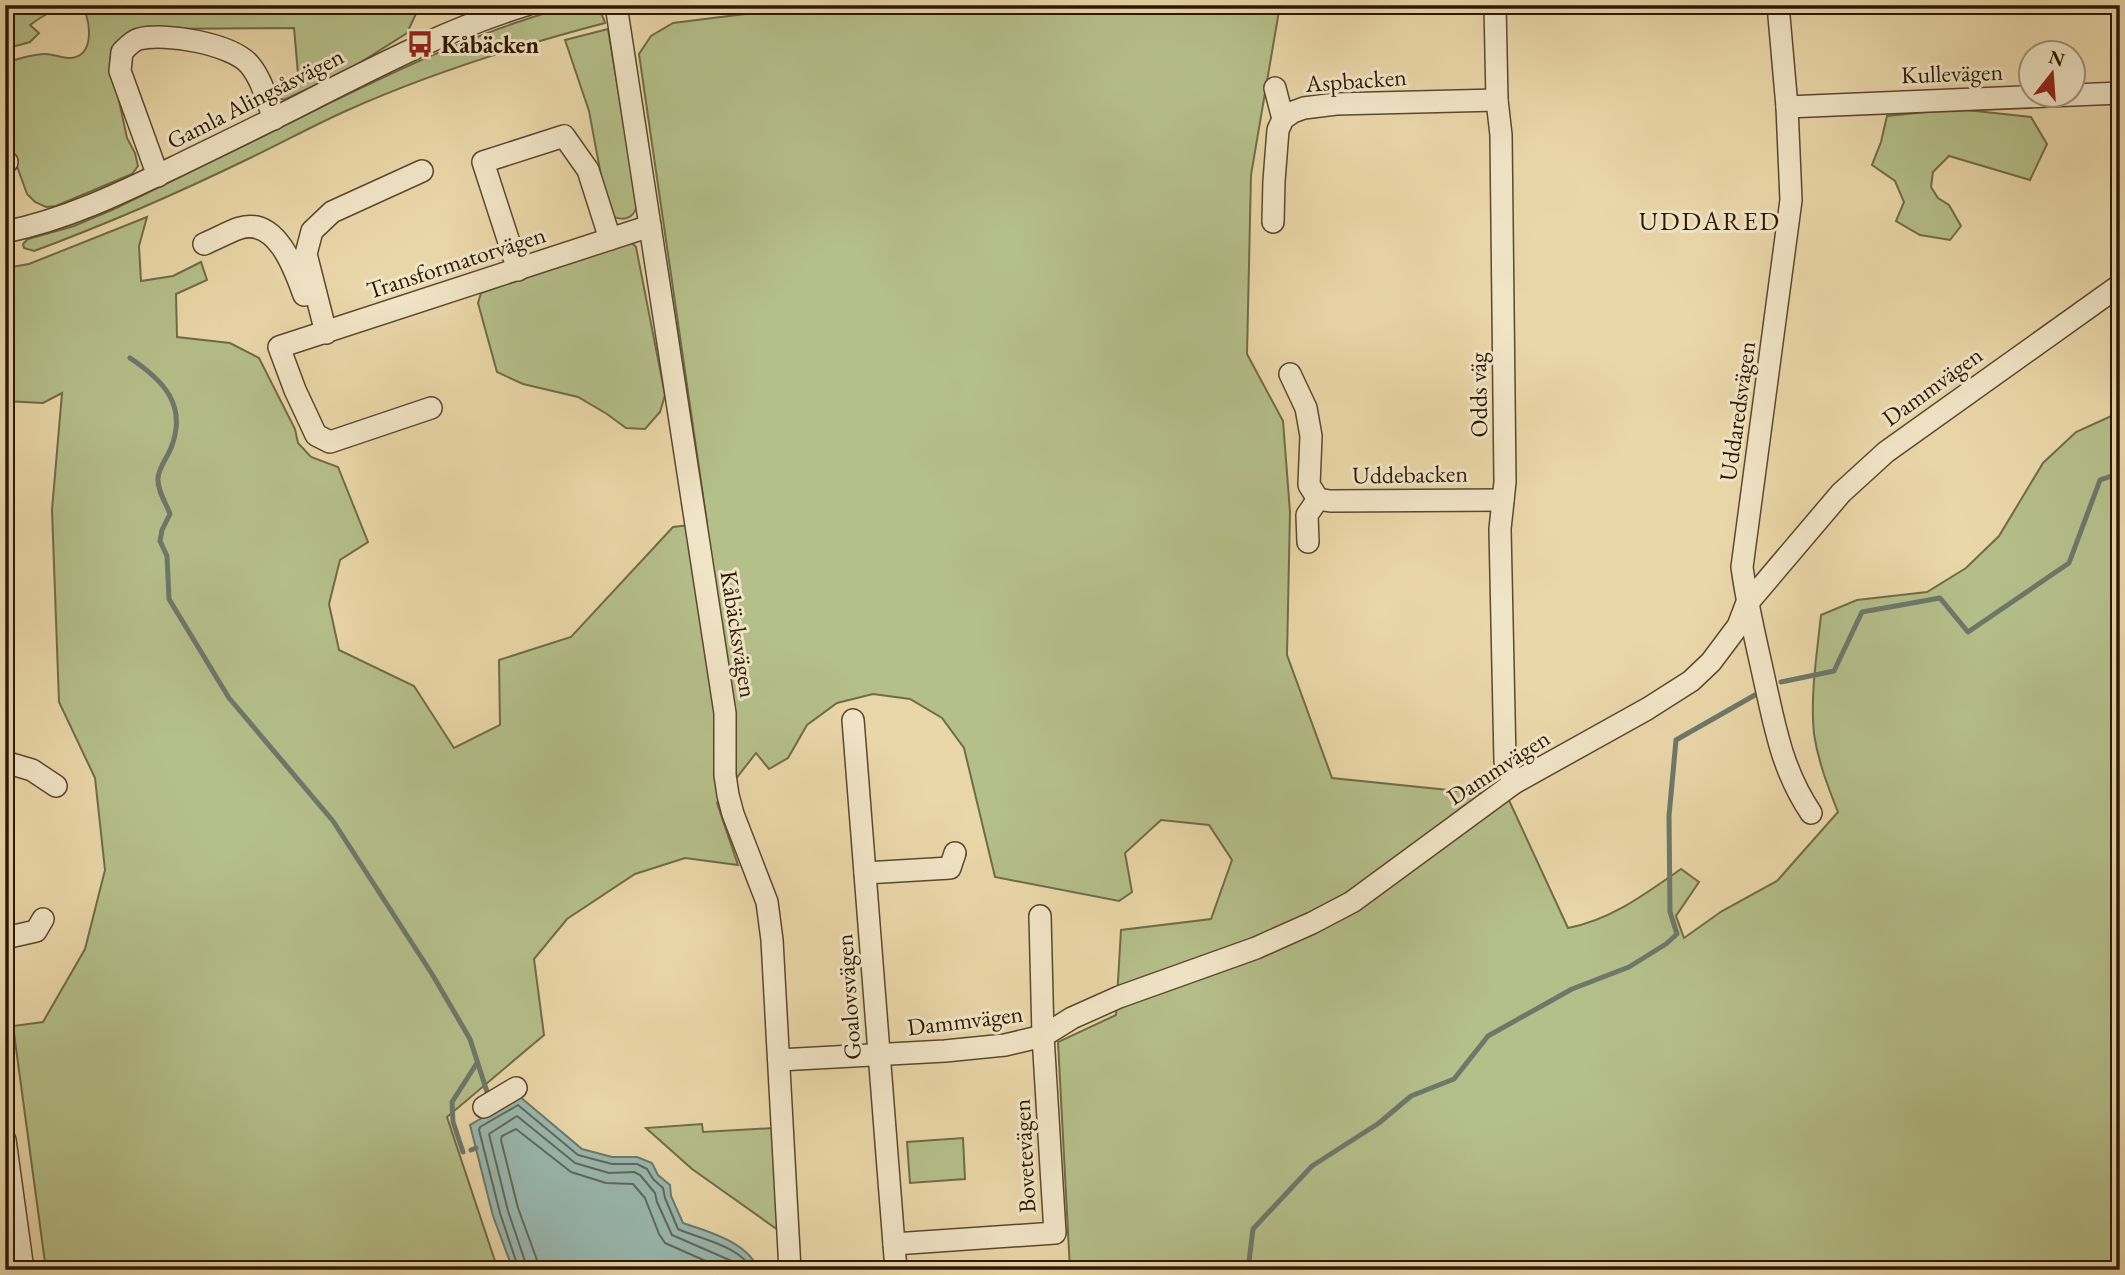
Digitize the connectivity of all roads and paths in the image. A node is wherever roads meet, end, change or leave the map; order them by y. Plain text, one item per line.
1 (526, 5) edge
2 (616, 5) edge
3 (1495, 5) edge
4 (1778, 5) edge
5 (1275, 88) dead end
6 (2120, 93) edge
7 (1497, 100) junction
8 (1787, 107) junction
9 (274, 118) junction
10 (1283, 119) junction
11 (422, 171) dead end
12 (158, 176) junction
13 (1273, 222) dead end
14 (650, 226) junction
15 (5, 232) edge
16 (610, 239) junction
17 (204, 244) dead end
18 (517, 270) junction
19 (2120, 285) edge
20 (327, 333) junction
21 (1290, 374) dead end
22 (431, 408) dead end
23 (1318, 499) junction
24 (1503, 500) junction
25 (1308, 542) dead end
26 (1746, 605) junction
27 (853, 720) dead end
28 (5, 761) edge
29 (1514, 783) junction
30 (56, 786) dead end
31 (1811, 813) dead end
32 (956, 853) dead end
33 (865, 873) junction
34 (1040, 916) dead end
35 (43, 919) dead end
36 (5, 938) edge
37 (1043, 1036) junction
38 (879, 1055) junction
39 (779, 1060) junction
40 (516, 1088) dead end
41 (490, 1103) dead end
42 (5, 1140) edge
43 (894, 1244) junction
44 (23, 1270) edge
45 (789, 1270) edge
46 (896, 1270) edge

1 - 9 street, Gamla Alingsåsvägen
2 - 14 street, Kåbäcksvägen
3 - 7 street, Odds väg
4 - 8 street, Uddaredsvägen
5 - 10 street
6 - 8 street, Kullevägen
7 - 10 street, Aspbacken
7 - 24 street, Odds väg
8 - 26 street, Uddaredsvägen
9 - 12 street, Gamla Alingsåsvägen
9 - 12 street
10 - 13 street, Aspbacken
11 - 20 street
12 - 15 street, Gamla Alingsåsvägen
14 - 16 street, Transformatorvägen
14 - 39 street, Kåbäcksvägen
16 - 18 street, Transformatorvägen
16 - 18 street
17 - 20 street
18 - 20 street, Transformatorvägen
19 - 26 street, Dammvägen
20 - 22 street, Transformatorvägen
21 - 23 street
23 - 24 street, Uddebacken
23 - 25 street
24 - 29 street, Odds väg
26 - 29 street, Dammvägen
26 - 31 street, Uddaredsvägen
27 - 33 street, Goalovsvägen
28 - 30 street
29 - 37 street, Dammvägen
32 - 33 street
33 - 38 street, Goalovsvägen
34 - 37 street, Bovetevägen
35 - 36 street
37 - 38 street, Dammvägen
37 - 43 street, Bovetevägen
38 - 39 street, Dammvägen
38 - 43 street, Goalovsvägen
39 - 45 street, Kåbäcksvägen
40 - 41 street
42 - 44 street
43 - 46 street, Goalovsvägen

